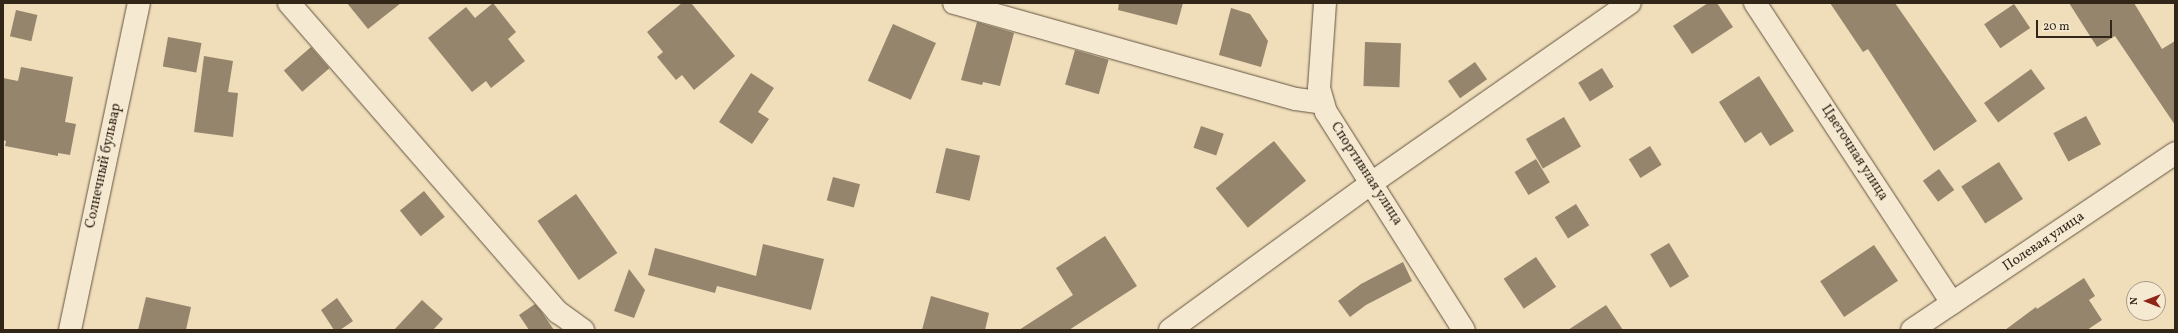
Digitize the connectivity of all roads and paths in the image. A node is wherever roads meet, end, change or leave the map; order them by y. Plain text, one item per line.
1 (139, 3) edge
2 (289, 3) edge
3 (954, 3) edge
4 (1325, 3) edge
5 (1630, 3) edge
6 (1755, 3) edge
7 (1323, 103) junction
8 (2175, 154) edge
9 (1373, 182) junction
10 (1952, 303) junction
11 (70, 330) edge
12 (583, 330) edge
13 (1170, 330) edge
14 (1464, 330) edge
15 (1912, 330) edge

1 - 11 street, Солнечный бульвар
2 - 12 street
3 - 7 street
4 - 7 street, Спортивная улица
5 - 9 street
6 - 10 street, Цветочная улица
7 - 9 street, Спортивная улица
8 - 10 street, Полевая улица
9 - 13 street
9 - 14 street, Спортивная улица
10 - 15 street, Полевая улица

